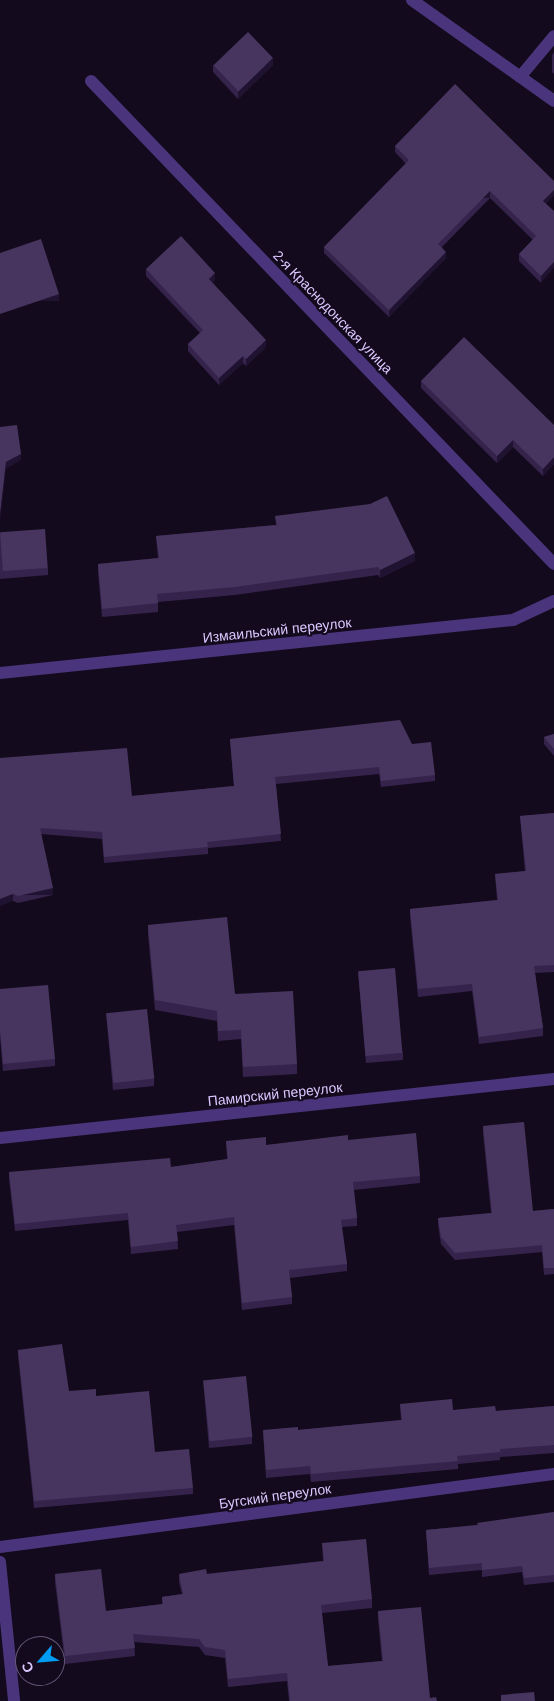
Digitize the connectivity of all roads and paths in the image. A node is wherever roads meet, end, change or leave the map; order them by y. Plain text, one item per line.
1 (412, 0) edge
2 (554, 36) edge
3 (520, 77) junction
4 (91, 81) dead end
5 (554, 101) edge
6 (554, 564) edge
7 (554, 601) edge
8 (0, 673) edge
9 (554, 1079) edge
10 (0, 1138) edge
11 (554, 1474) edge
12 (0, 1547) edge
13 (0, 1562) edge
14 (14, 1701) edge

1 - 3 street
2 - 3 street
3 - 5 street
4 - 6 street, 2-я Краснодонская улица
7 - 8 street, Измаильский переулок
9 - 10 street, Памирский переулок
11 - 12 street, Бугский переулок
13 - 14 street

